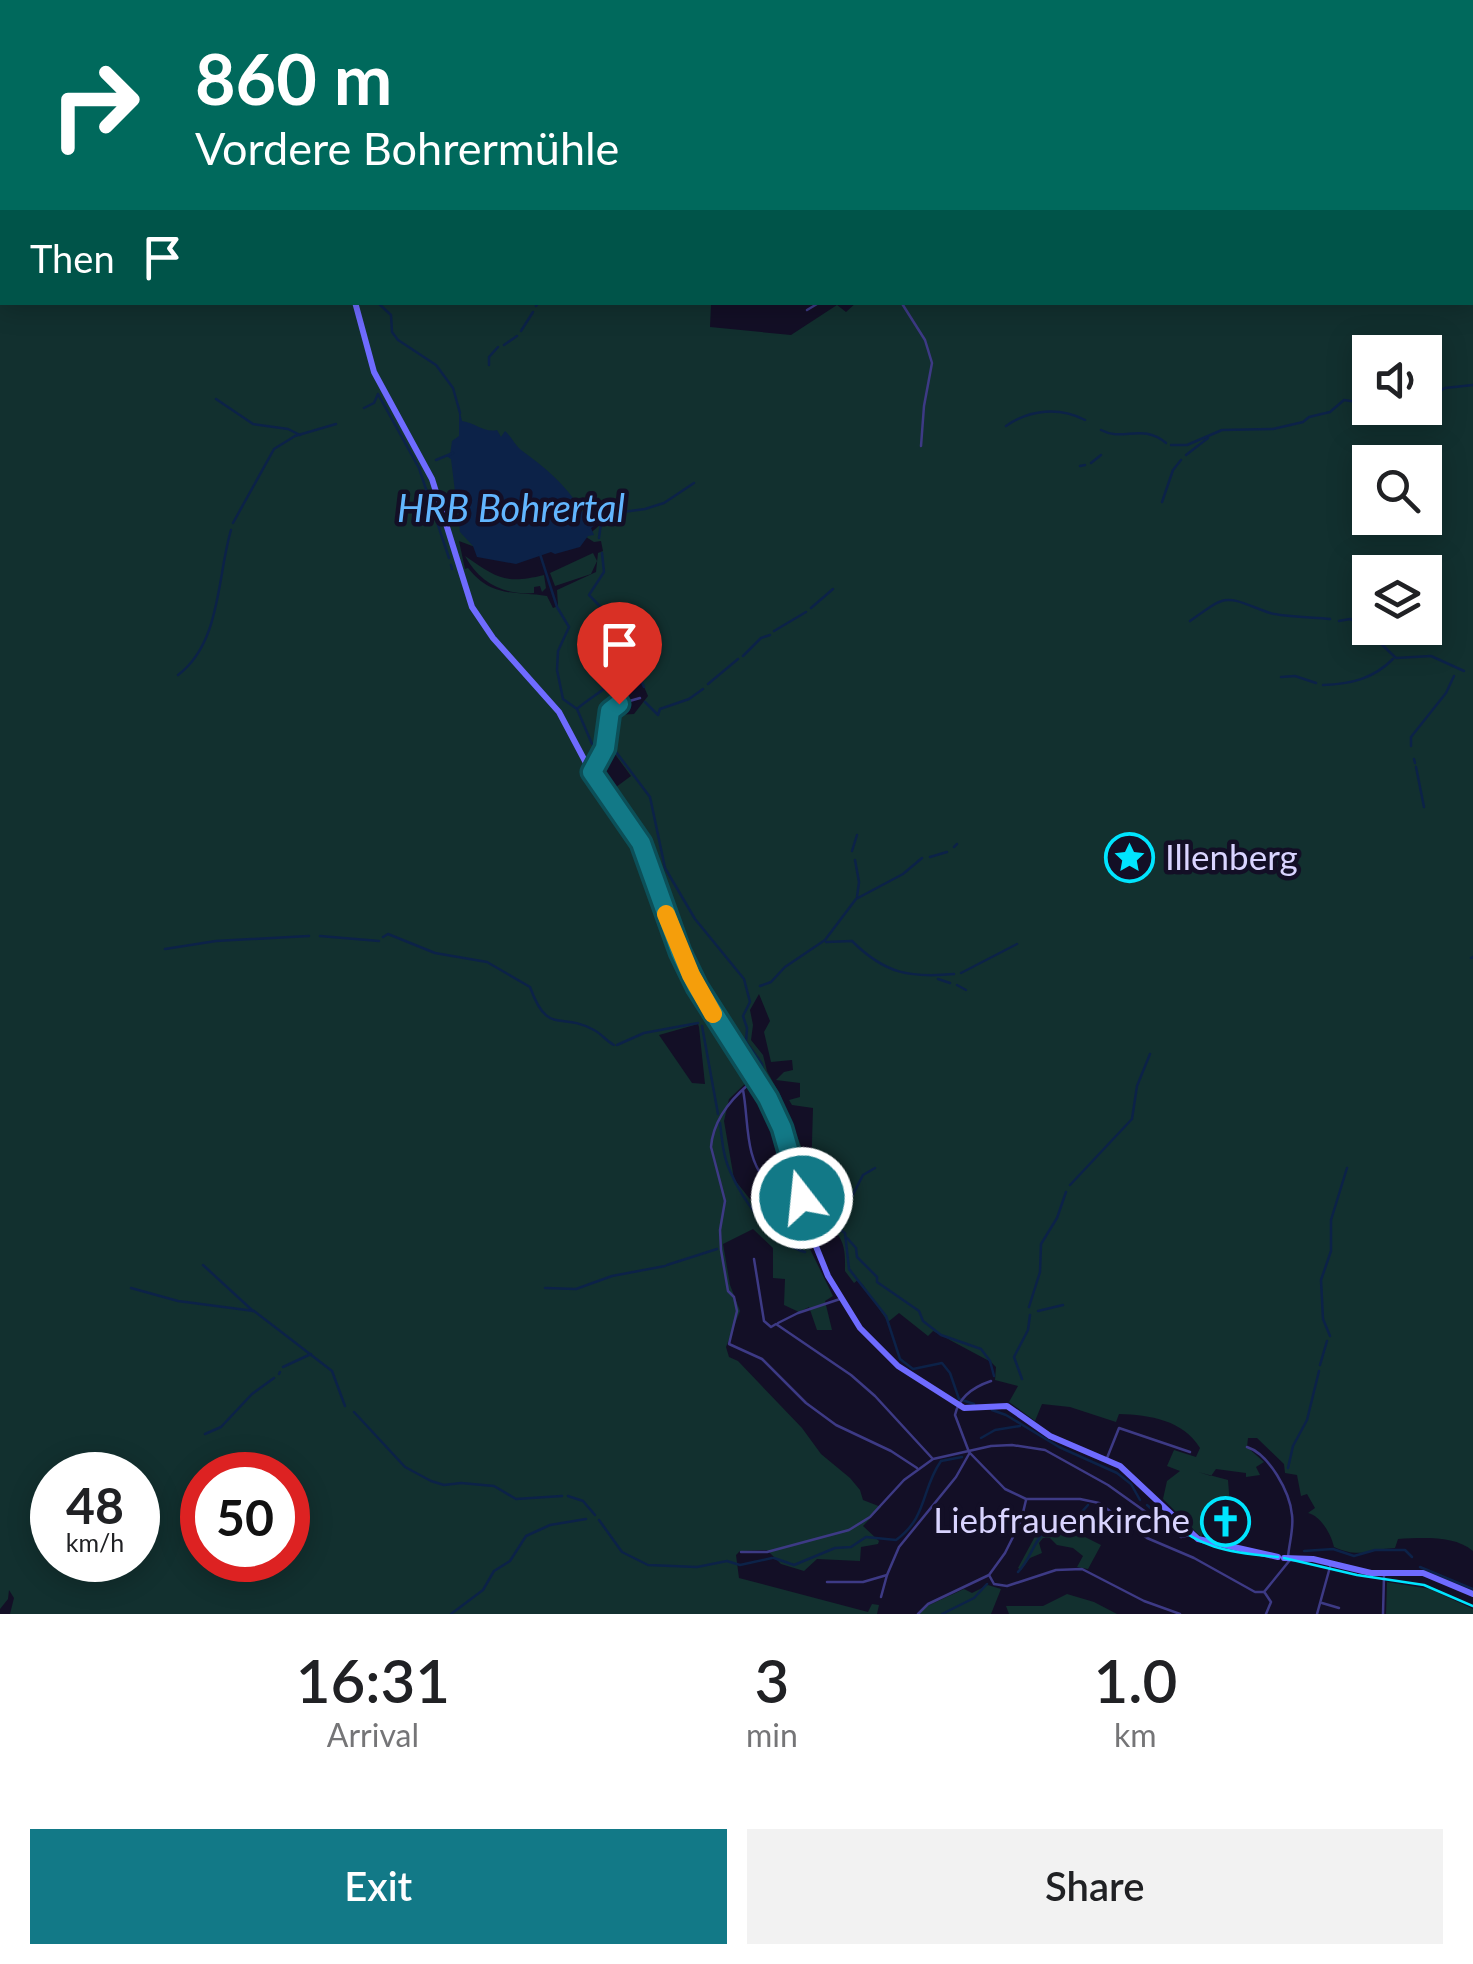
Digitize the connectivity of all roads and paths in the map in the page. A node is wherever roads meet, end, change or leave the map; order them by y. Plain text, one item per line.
1 (356, 305) edge
2 (814, 305) edge
3 (818, 305) edge
4 (904, 305) edge
5 (807, 310) dead end
6 (823, 312) dead end
7 (922, 446) dead end
8 (640, 698) dead end
9 (592, 772) junction
10 (761, 1084) junction
11 (743, 1089) junction
12 (797, 1178) junction
13 (771, 1184) junction
14 (778, 1210) dead end
15 (754, 1259) dead end
16 (842, 1298) junction
17 (776, 1324) junction
18 (991, 1382) dead end
19 (959, 1404) junction
20 (1247, 1448) dead end
21 (969, 1452) junction
22 (1190, 1452) dead end
23 (933, 1459) junction
24 (1106, 1459) junction
25 (917, 1468) junction
26 (1026, 1499) junction
27 (1192, 1534) junction
28 (741, 1552) dead end
29 (1285, 1558) junction
30 (1331, 1564) junction
31 (1384, 1573) junction
32 (887, 1575) junction
33 (989, 1575) junction
34 (827, 1582) dead end
35 (1264, 1592) junction
36 (1473, 1594) edge
37 (881, 1597) dead end
38 (1320, 1602) junction
39 (1339, 1608) dead end
40 (918, 1614) edge
41 (1180, 1614) edge
42 (1266, 1614) edge
43 (1318, 1614) edge
44 (1384, 1614) edge

1 - 9 main road
2 - 5 street
3 - 6 street
4 - 7 street
8 - 9 street
9 - 10 main road
10 - 11 street
10 - 12 main road
11 - 13 street
11 - 25 street
12 - 13 street
12 - 16 main road
13 - 14 street
15 - 17 street
16 - 17 street
16 - 19 main road
17 - 23 street
18 - 19 street
19 - 21 street
19 - 24 main road
20 - 29 street
21 - 23 street
21 - 26 street
21 - 27 street
21 - 32 street
22 - 24 street
23 - 25 street
24 - 27 main road
25 - 28 street
26 - 33 street
26 - 35 street
27 - 29 main road
29 - 30 main road
29 - 35 street
30 - 31 main road
30 - 38 street
31 - 36 main road
31 - 44 street
32 - 34 street
32 - 37 street
33 - 40 street
33 - 41 street
35 - 42 street
38 - 39 street
38 - 43 street

